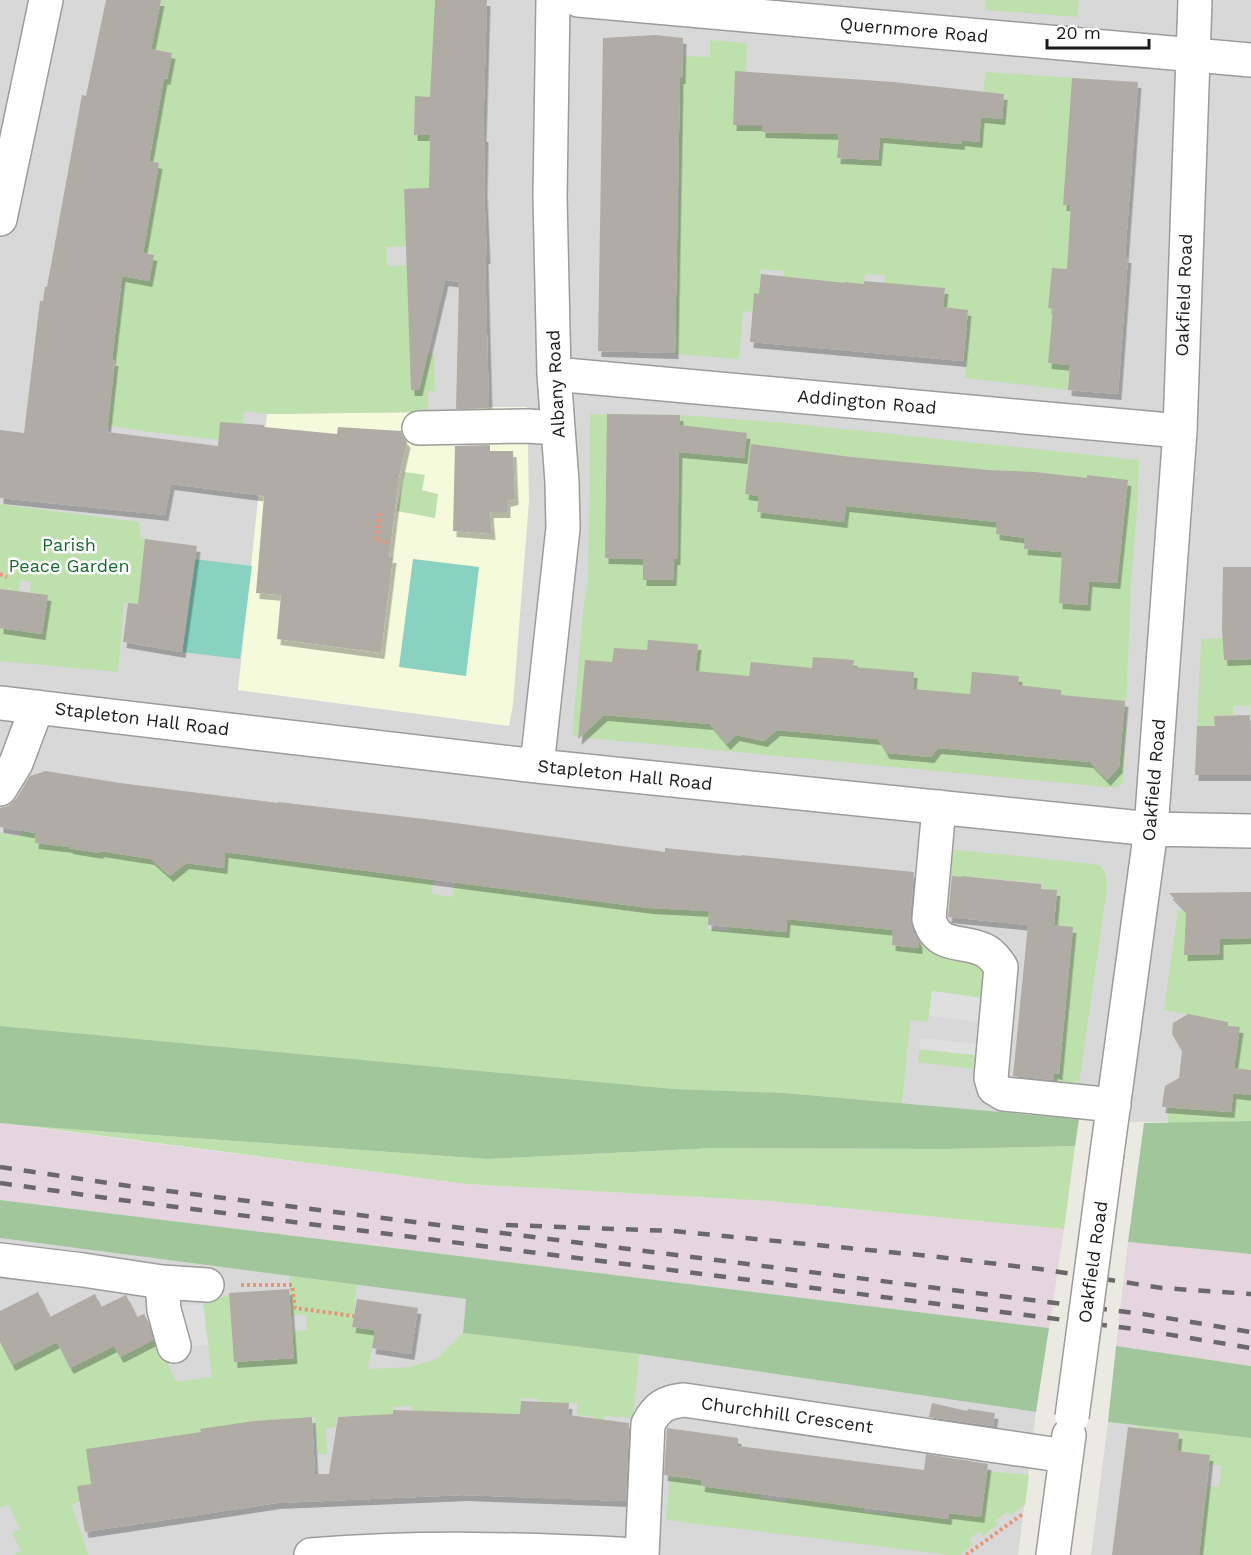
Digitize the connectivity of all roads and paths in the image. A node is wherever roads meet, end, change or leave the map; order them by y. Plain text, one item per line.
1 (46, 0) edge
2 (553, 0) edge
3 (578, 0) edge
4 (1195, 0) edge
5 (1193, 54) junction
6 (1251, 60) edge
7 (0, 219) edge
8 (554, 374) junction
9 (419, 428) dead end
10 (558, 428) junction
11 (1180, 431) junction
12 (379, 513) dead end
13 (387, 542) dead end
14 (0, 574) edge
15 (7, 577) dead end
16 (0, 703) edge
17 (37, 707) junction
18 (537, 766) junction
19 (0, 789) edge
20 (939, 807) junction
21 (1151, 829) junction
22 (1251, 831) edge
23 (1114, 1105) junction
24 (0, 1260) edge
25 (162, 1282) junction
26 (207, 1286) joint
27 (354, 1316) dead end
28 (174, 1346) dead end
29 (1066, 1456) junction
30 (1031, 1509) dead end
31 (311, 1555) edge
32 (636, 1555) edge
33 (642, 1555) edge
34 (966, 1555) edge
35 (1053, 1555) edge

1 - 7 street
2 - 8 street, Albany Road
3 - 5 street, Quernmore Road
4 - 5 street, Oakfield Road
5 - 6 street, Quernmore Road
5 - 11 street, Oakfield Road
8 - 10 street, Albany Road
8 - 11 street, Addington Road
9 - 10 street
10 - 18 street, Albany Road
11 - 21 street, Oakfield Road
12 - 13 path
14 - 15 path
16 - 17 street, Stapleton Hall Road
17 - 18 street, Stapleton Hall Road
17 - 19 street
18 - 20 street, Stapleton Hall Road
20 - 21 street, Stapleton Hall Road
20 - 23 street
21 - 22 street, Stapleton Hall Road
21 - 23 street, Oakfield Road
23 - 29 street, Oakfield Road, bridge
24 - 25 street
25 - 26 street
25 - 28 street
26 - 27 path
29 - 33 street, Churchhill Crescent
29 - 35 street, Oakfield Road
30 - 34 path
31 - 32 street

